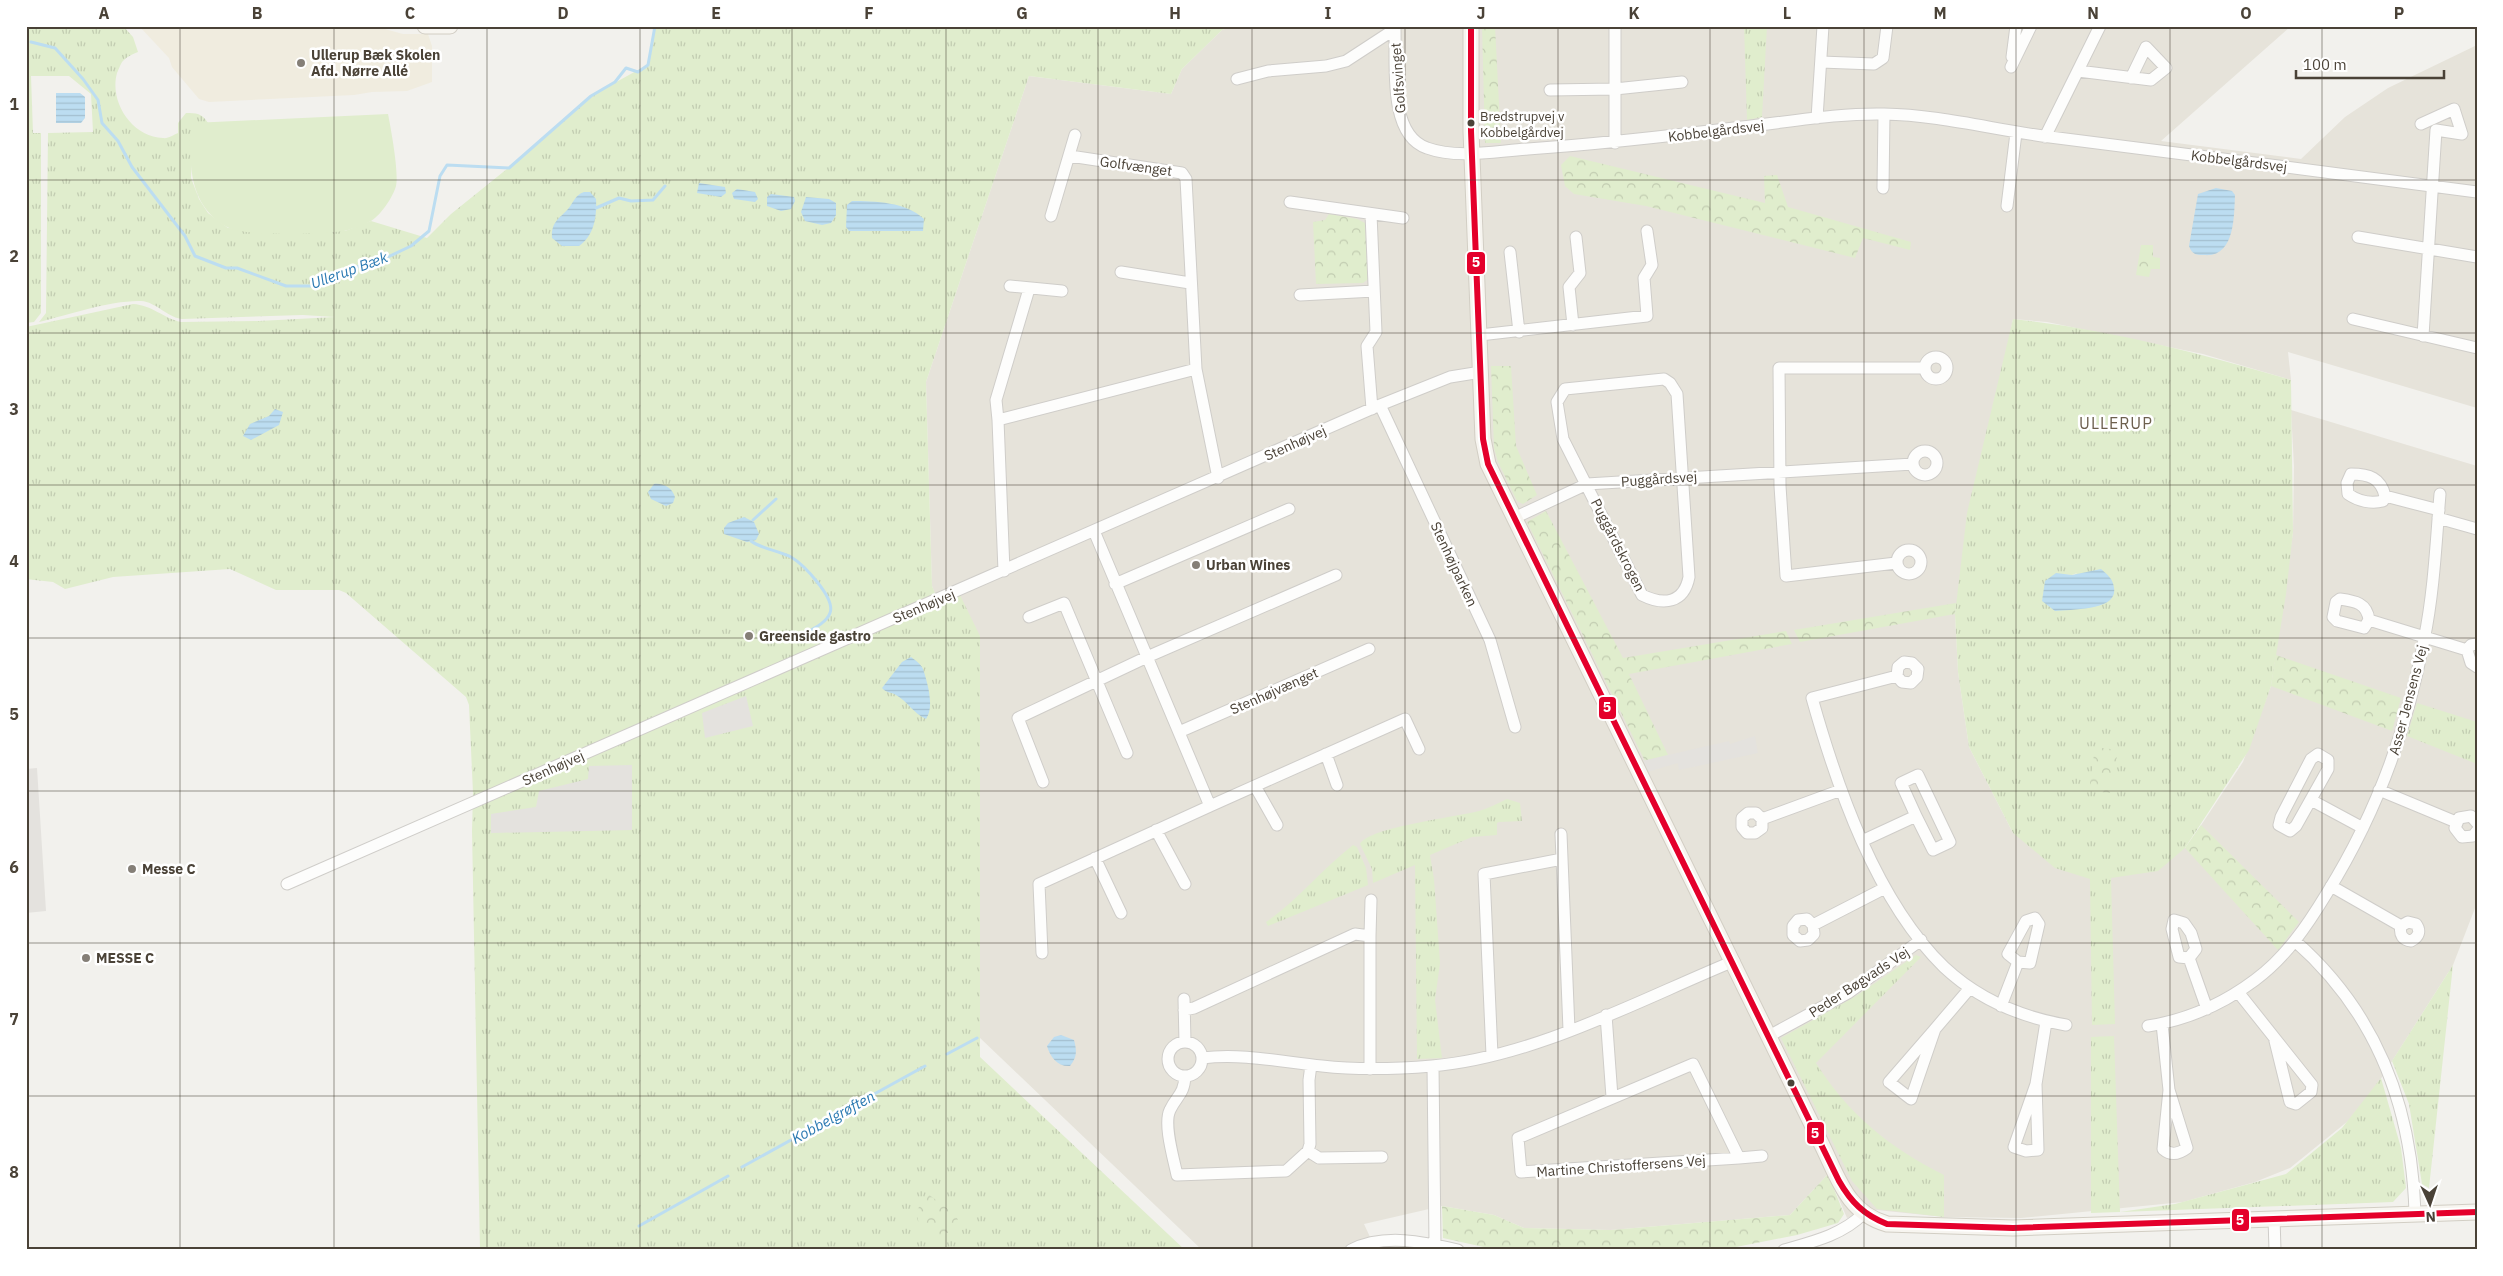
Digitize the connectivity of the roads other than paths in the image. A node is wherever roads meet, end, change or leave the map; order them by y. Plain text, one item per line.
1 (425, 26) edge
2 (449, 26) edge
3 (1471, 26) edge
4 (1615, 26) edge
5 (1823, 26) edge
6 (1887, 26) edge
7 (2016, 26) edge
8 (2031, 26) edge
9 (2100, 26) edge
10 (1821, 62) junction
11 (2078, 71) junction
12 (2132, 78) dead end
13 (1237, 79) dead end
14 (1682, 82) dead end
15 (1615, 89) junction
16 (1550, 90) dead end
17 (1884, 114) junction
18 (1817, 118) junction
19 (2436, 130) dead end
20 (2016, 133) junction
21 (1075, 135) dead end
22 (2045, 136) junction
23 (1615, 143) junction
24 (1472, 152) junction
25 (1070, 156) junction
26 (2432, 186) junction
27 (1883, 188) dead end
28 (2477, 192) edge
29 (1290, 202) dead end
30 (2007, 206) dead end
31 (1371, 214) junction
32 (1050, 216) dead end
33 (1403, 218) dead end
34 (1647, 231) dead end
35 (1576, 236) dead end
36 (2358, 237) dead end
37 (2428, 249) junction
38 (1510, 252) dead end
39 (2477, 257) edge
40 (1121, 272) dead end
41 (1190, 283) junction
42 (1010, 286) dead end
43 (1029, 288) junction
44 (1062, 291) dead end
45 (1374, 292) junction
46 (1300, 294) dead end
47 (2353, 319) dead end
48 (1573, 325) junction
49 (1519, 332) junction
50 (1480, 335) junction
51 (2423, 336) junction
52 (2477, 348) edge
53 (1925, 368) dead end
54 (1196, 369) junction
55 (1481, 372) junction
56 (1376, 407) junction
57 (998, 420) junction
58 (1913, 464) dead end
59 (1782, 471) junction
60 (1682, 477) junction
61 (1218, 478) junction
62 (1587, 484) junction
63 (2440, 494) dead end
64 (2385, 496) dead end
65 (1289, 509) dead end
66 (2439, 514) junction
67 (1514, 518) junction
68 (2477, 529) edge
69 (1094, 531) junction
70 (1896, 563) dead end
71 (1004, 571) junction
72 (1336, 575) dead end
73 (1115, 584) junction
74 (1029, 617) dead end
75 (2369, 620) dead end
76 (2425, 638) junction
77 (2472, 647) edge
78 (1369, 649) dead end
79 (1147, 657) junction
80 (2477, 666) edge
81 (1897, 676) dead end
82 (1096, 681) junction
83 (1515, 727) dead end
84 (1179, 732) junction
85 (1419, 749) dead end
86 (1127, 753) dead end
87 (1326, 754) junction
88 (1043, 782) dead end
89 (1337, 785) dead end
90 (1255, 786) junction
91 (1841, 790) junction
92 (2379, 790) junction
93 (2311, 800) junction
94 (1210, 806) junction
95 (1916, 816) junction
96 (1762, 819) dead end
97 (2456, 822) junction
98 (2477, 823) edge
99 (1277, 825) dead end
100 (2363, 828) junction
101 (1156, 830) junction
102 (2477, 831) edge
103 (1561, 834) dead end
104 (1862, 841) junction
105 (1095, 858) junction
106 (1562, 859) junction
107 (287, 884) dead end
108 (1185, 884) dead end
109 (2331, 886) junction
110 (1885, 888) junction
111 (1371, 900) dead end
112 (1121, 913) dead end
113 (1814, 925) dead end
114 (2402, 926) dead end
115 (1370, 936) junction
116 (1921, 940) junction
117 (2295, 941) junction
118 (1042, 953) dead end
119 (2189, 958) dead end
120 (1734, 961) junction
121 (2018, 962) dead end
122 (1970, 988) junction
123 (2238, 992) junction
124 (2001, 1006) junction
125 (2207, 1009) junction
126 (1606, 1015) junction
127 (2046, 1022) junction
128 (2162, 1024) junction
129 (2066, 1025) dead end
130 (2148, 1026) dead end
131 (1935, 1028) junction
132 (1569, 1030) junction
133 (1769, 1036) junction
134 (2275, 1041) junction
135 (1185, 1042) junction
136 (1492, 1055) junction
137 (1202, 1058) junction
138 (1312, 1065) junction
139 (1433, 1066) junction
140 (1370, 1069) junction
141 (1185, 1076) junction
142 (2036, 1084) junction
143 (2169, 1090) junction
144 (1612, 1097) junction
145 (1308, 1151) junction
146 (1762, 1156) dead end
147 (1382, 1157) dead end
148 (1739, 1158) junction
149 (2477, 1212) edge
150 (2415, 1213) junction
151 (1863, 1214) junction
152 (2274, 1218) junction
153 (1435, 1244) junction
154 (1351, 1250) edge
155 (1458, 1250) edge
156 (1784, 1250) edge
157 (2275, 1250) edge

1 - 2 street
3 - 24 street
4 - 15 street
5 - 10 street
6 - 10 street
7 - 8 street
9 - 11 street
10 - 18 street
11 - 12 street
11 - 22 street
13 - 24 street, Golfsvinget
14 - 15 street
15 - 16 street
15 - 23 street
17 - 18 street, Kobbelgårdsvej
17 - 20 street, Kobbelgårdsvej
17 - 27 street
18 - 23 street, Kobbelgårdsvej
19 - 26 street
20 - 22 street, Kobbelgårdsvej
20 - 30 street
21 - 25 street
22 - 26 street, Kobbelgårdsvej
23 - 24 street, Kobbelgårdsvej
24 - 50 street
25 - 32 street
25 - 41 street, Golfvænget
26 - 28 street, Kobbelgårdsvej
26 - 37 street
29 - 31 street
31 - 33 street
31 - 45 street
34 - 48 street
35 - 48 street
36 - 37 street
37 - 39 street
37 - 51 street
38 - 49 street
40 - 41 street
41 - 54 street, Golfvænget
42 - 43 street
43 - 44 street
43 - 57 street
45 - 46 street
45 - 56 street
47 - 51 street
48 - 49 street
49 - 50 street
50 - 55 street
51 - 52 street
53 - 59 street
54 - 57 street
54 - 61 street, Golfvænget
55 - 56 street, Stenhøjvej
55 - 67 street
56 - 61 street, Stenhøjvej
56 - 83 street, Stenhøjparken
57 - 71 street
58 - 59 street, Puggårdsvej
59 - 60 street, Puggårdsvej
59 - 70 street
60 - 62 street, Puggårdsvej
60 - 62 street, Puggårdskrogen
60 - 62 street
61 - 69 street, Stenhøjvej
62 - 67 street, Puggårdsvej
63 - 66 street, Asser Jensens Vej
64 - 66 street
65 - 73 street
66 - 68 street
66 - 76 street, Asser Jensens Vej
67 - 120 street
69 - 71 street, Stenhøjvej
69 - 73 street
71 - 107 street, Stenhøjvej
72 - 79 street
73 - 79 street
74 - 82 street
75 - 76 street, Asser Jensens Vej
76 - 77 street, Asser Jensens Vej
76 - 92 street, Asser Jensens Vej
77 - 80 street, Asser Jensens Vej
78 - 84 street, Stenhøjvænget
79 - 82 street
79 - 84 street
81 - 91 street, Peder Bøgvads Vej
82 - 86 street
82 - 88 street
84 - 94 street
85 - 87 street
87 - 89 street
87 - 90 street
90 - 94 street
90 - 99 street
91 - 96 street
91 - 104 street, Peder Bøgvads Vej
92 - 97 street
92 - 100 street, Asser Jensens Vej
93 - 93 street
93 - 100 street
94 - 101 street
95 - 95 street
95 - 104 street
97 - 98 street
97 - 102 street
100 - 109 street, Asser Jensens Vej
101 - 105 street
101 - 108 street
103 - 106 street
104 - 110 street, Peder Bøgvads Vej
105 - 112 street
105 - 118 street
106 - 132 street
106 - 136 street
109 - 114 street
109 - 117 street, Asser Jensens Vej
110 - 113 street
110 - 116 street, Peder Bøgvads Vej
111 - 115 street
115 - 135 street
115 - 140 street
116 - 122 street, Peder Bøgvads Vej
116 - 133 street, Peder Bøgvads Vej
117 - 123 street, Asser Jensens Vej
117 - 150 street
119 - 125 street
120 - 126 street
120 - 133 street
121 - 124 street
122 - 124 street, Peder Bøgvads Vej
122 - 131 street
123 - 125 street, Asser Jensens Vej
123 - 134 street
124 - 127 street, Peder Bøgvads Vej
125 - 128 street, Asser Jensens Vej
126 - 132 street
126 - 144 street
127 - 129 street, Peder Bøgvads Vej
127 - 142 street
128 - 130 street, Asser Jensens Vej
128 - 143 street
131 - 131 street
132 - 136 street
133 - 151 street
134 - 134 street
135 - 137 street
135 - 141 street
136 - 139 street
137 - 138 street
137 - 141 street
138 - 140 street
138 - 145 street
139 - 140 street
139 - 153 street
141 - 145 street
142 - 142 street
143 - 143 street
144 - 148 street, Martine Christoffersens Vej
144 - 148 street, Martine Christoffersens Vej
145 - 147 street
146 - 148 street, Martine Christoffersens Vej
149 - 150 street
150 - 152 street
151 - 152 street
151 - 156 street
152 - 157 street
153 - 154 street
153 - 155 street

